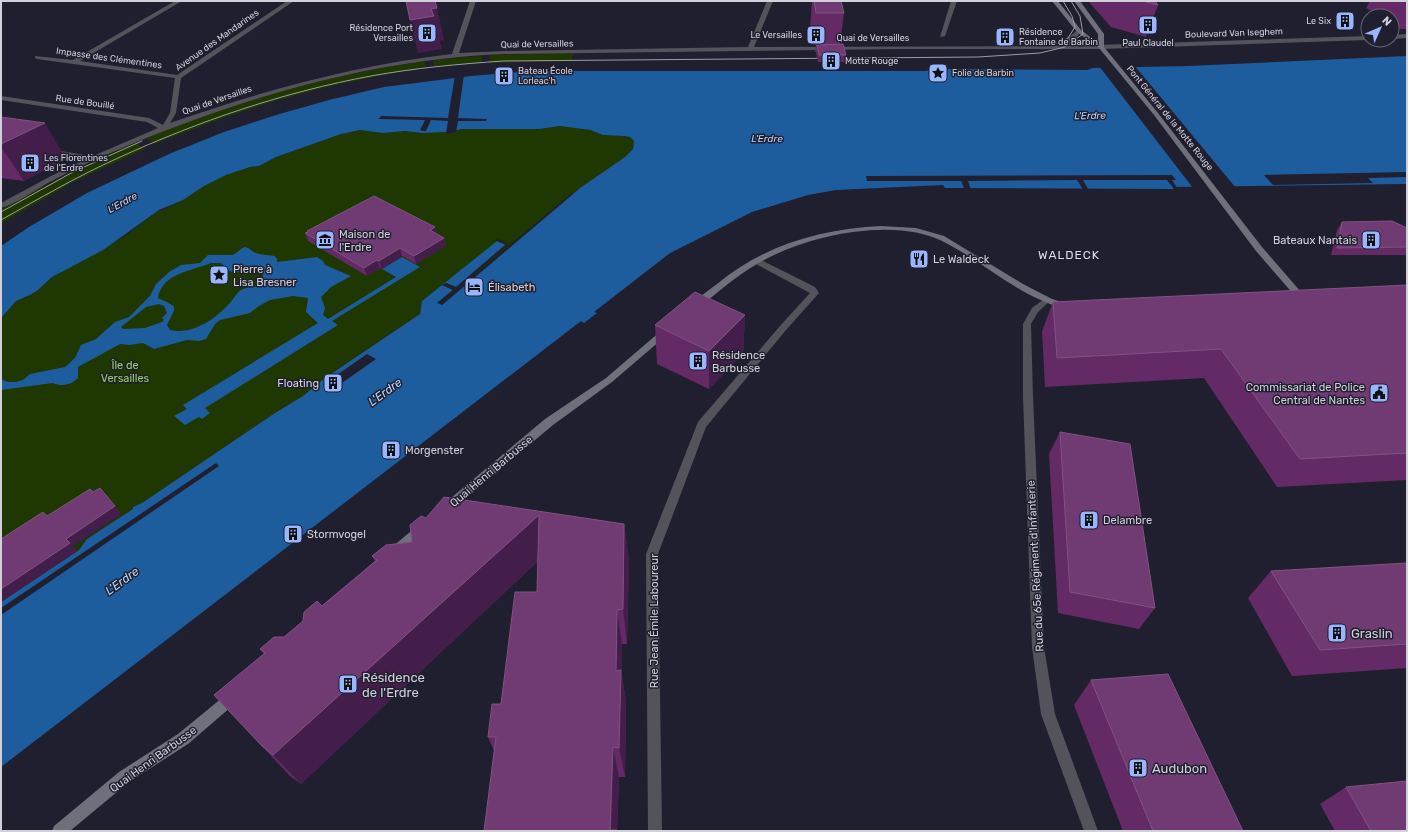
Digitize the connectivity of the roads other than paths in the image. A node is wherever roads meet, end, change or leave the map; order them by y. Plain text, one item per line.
1 (179, 1) edge
2 (291, 1) edge
3 (473, 1) edge
4 (770, 1) edge
5 (954, 1) edge
6 (1055, 1) edge
7 (1077, 1) edge
8 (1079, 31) junction
9 (942, 36) dead end
10 (1360, 38) edge
11 (1058, 47) junction
12 (1101, 47) junction
13 (751, 48) junction
14 (455, 55) junction
15 (37, 57) dead end
16 (74, 62) junction
17 (178, 77) junction
18 (1, 98) edge
19 (164, 128) junction
20 (40, 150) dead end
21 (95, 158) junction
22 (1, 206) edge
23 (757, 261) junction
24 (1285, 296) edge
25 (1047, 300) junction
26 (1074, 308) edge
27 (691, 311) edge
28 (673, 326) edge
29 (383, 561) edge
30 (241, 690) edge
31 (59, 831) edge
32 (655, 831) edge
33 (1091, 831) edge

1 - 16 street
2 - 17 street, Avenue des Mandarines
3 - 14 street
4 - 13 street
5 - 9 street
6 - 8 street
7 - 12 street
8 - 11 street
8 - 12 street
10 - 12 street, Boulevard Van Iseghem
11 - 12 street, Quai de Versailles
11 - 13 street, Quai de Versailles
12 - 24 street, Pont Général de la Motte Rouge
13 - 14 street, Quai de Versailles
14 - 19 street, Quai de Versailles
15 - 16 street, Impasse des Clémentines
16 - 17 street, Impasse des Clémentines
17 - 19 street, Avenue des Mandarines
18 - 19 street, Rue de Bouillé
19 - 21 street, Quai de Versailles
20 - 21 street
21 - 22 street, Quai de Versailles
23 - 25 street
23 - 27 street
23 - 32 street, Rue Jean Émile Laboureur
25 - 26 street
25 - 33 street, Rue du 65e Régiment d'Infanterie
28 - 29 street, Quai Henri Barbusse
30 - 31 street, Quai Henri Barbusse

